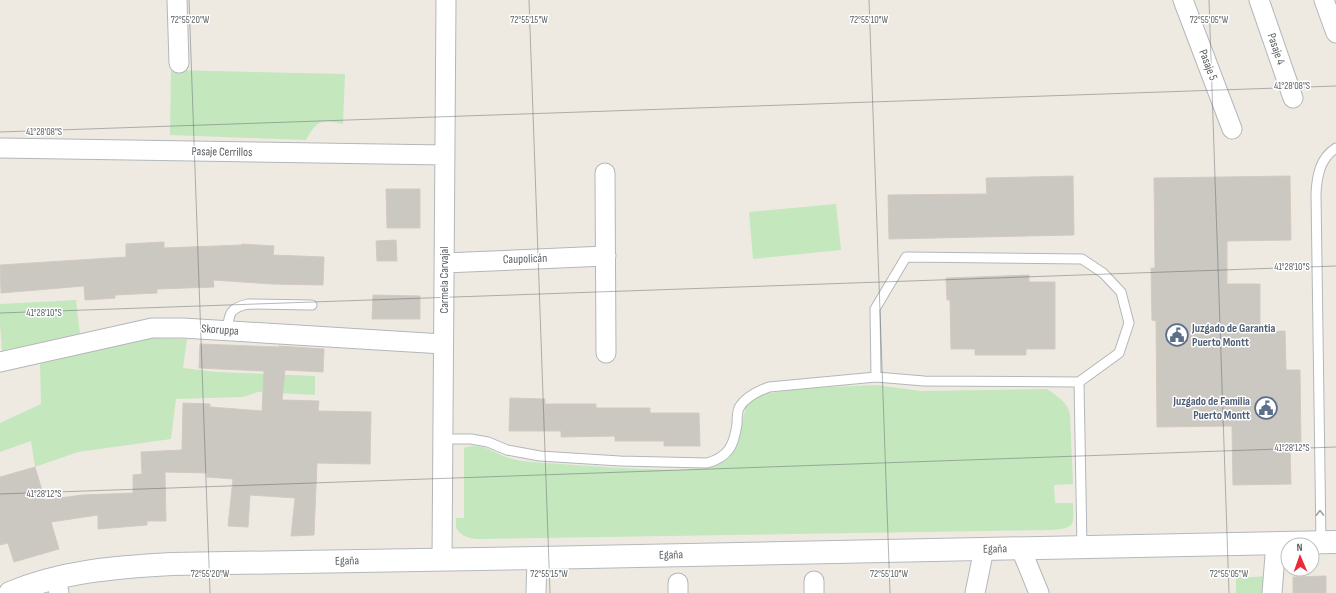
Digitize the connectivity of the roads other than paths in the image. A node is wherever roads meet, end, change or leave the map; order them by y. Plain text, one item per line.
1 (177, 0) edge
2 (446, 0) edge
3 (1183, 0) edge
4 (1259, 0) edge
5 (1324, 0) edge
6 (1336, 33) edge
7 (180, 63) dead end
8 (1293, 98) dead end
9 (1232, 129) dead end
10 (0, 148) edge
11 (1336, 148) edge
12 (444, 155) junction
13 (605, 173) dead end
14 (606, 256) junction
15 (444, 262) junction
16 (312, 306) dead end
17 (227, 331) junction
18 (443, 344) junction
19 (606, 353) dead end
20 (0, 362) edge
21 (876, 376) junction
22 (1078, 382) junction
23 (442, 439) junction
24 (1328, 542) edge
25 (1276, 543) junction
26 (1082, 547) junction
27 (984, 549) junction
28 (1021, 549) junction
29 (537, 558) junction
30 (442, 560) junction
31 (57, 585) edge
32 (10, 593) edge
33 (536, 593) edge
34 (975, 593) edge
35 (1039, 593) edge
36 (1272, 593) edge

1 - 7 street
2 - 12 street, Carmela Carvajal
3 - 9 street, Pasaje 5
4 - 8 street, Pasaje 4
5 - 6 street
10 - 12 street, Pasaje Cerrillos
24 -> 11 lane
12 - 15 street, Carmela Carvajal
13 - 14 street
14 - 15 street, Caupolicán
14 - 19 street
15 - 18 street, Carmela Carvajal
16 - 17 lane
17 - 18 street, Skoruppa
17 - 20 street, Skoruppa
18 - 23 street, Carmela Carvajal
21 - 22 lane
21 - 22 lane
21 - 23 lane
22 - 26 lane
23 - 30 street, Carmela Carvajal
24 - 25 main road, Egaña
25 - 26 main road, Egaña
25 - 36 street
26 - 28 main road, Egaña
27 - 28 main road, Egaña
27 - 29 main road, Egaña
27 - 34 street
28 - 35 street
29 - 30 main road, Egaña
29 - 33 street
30 - 31 main road, Egaña
31 - 32 main road, Egaña

